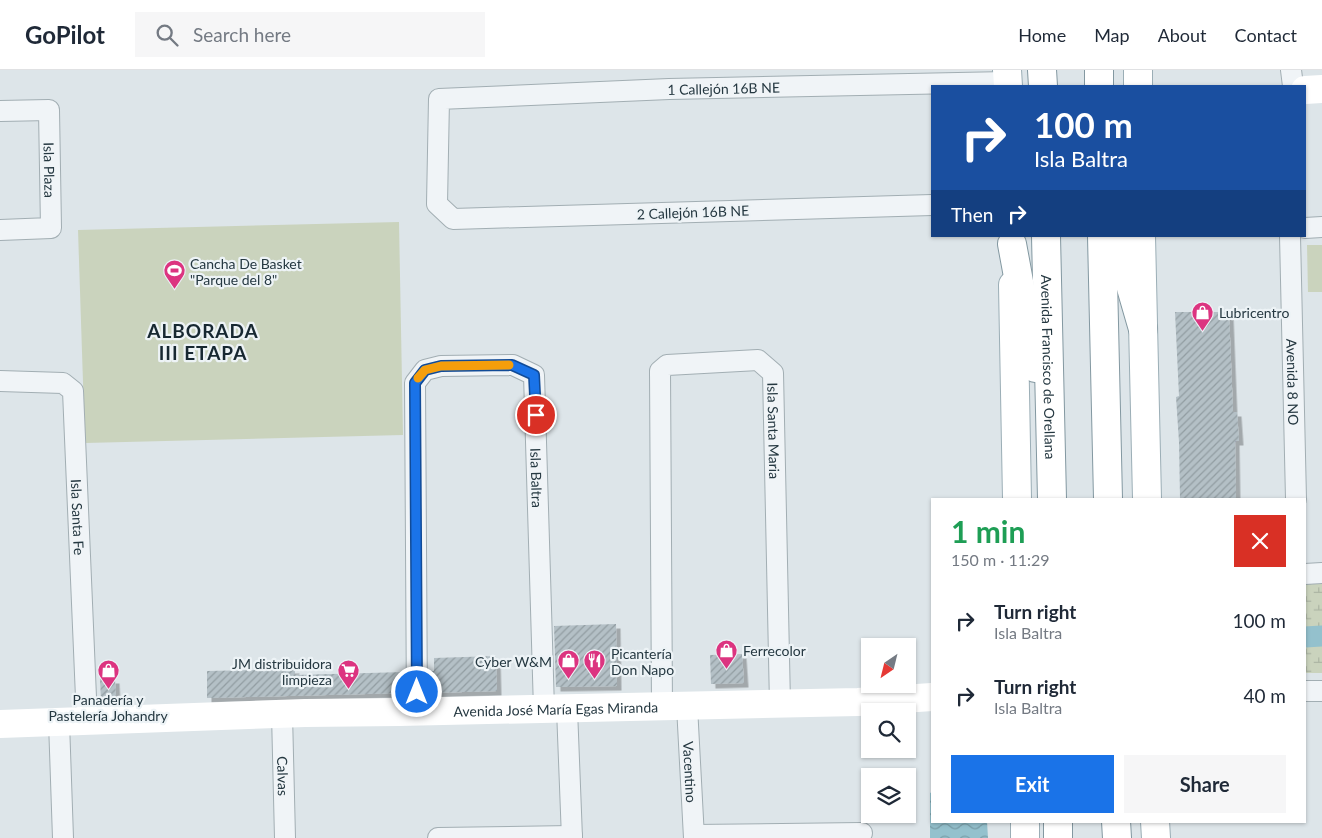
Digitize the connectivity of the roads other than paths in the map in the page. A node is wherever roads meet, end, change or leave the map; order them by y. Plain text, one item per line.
1 (1042, 70) edge
2 (1099, 70) edge
3 (1138, 70) edge
4 (1291, 70) edge
5 (1007, 79) edge
6 (1043, 85) edge
7 (1099, 85) edge
8 (1138, 85) edge
9 (1293, 85) edge
10 (1322, 89) edge
11 (1306, 90) edge
12 (0, 111) edge
13 (931, 205) edge
14 (453, 219) joint
15 (1322, 227) edge
16 (1306, 228) edge
17 (0, 230) edge
18 (1046, 237) edge
19 (1102, 237) edge
20 (1116, 237) edge
21 (1141, 237) edge
22 (1290, 237) edge
23 (1012, 240) edge
24 (1143, 329) junction
25 (0, 381) edge
26 (1050, 450) junction
27 (1017, 498) edge
28 (1052, 498) edge
29 (1108, 498) edge
30 (1147, 498) edge
31 (1296, 498) edge
32 (1322, 573) edge
33 (1306, 574) edge
34 (1306, 691) edge
35 (1322, 691) edge
36 (931, 697) edge
37 (780, 704) junction
38 (675, 706) junction
39 (556, 709) junction
40 (417, 712) junction
41 (282, 714) junction
42 (87, 721) junction
43 (59, 722) junction
44 (0, 724) edge
45 (1025, 823) edge
46 (1058, 823) edge
47 (1116, 823) edge
48 (1155, 823) edge
49 (862, 833) dead end
50 (572, 837) edge
51 (694, 837) edge
52 (63, 838) edge
53 (284, 838) edge
54 (438, 838) edge
55 (1025, 838) edge
56 (1058, 838) edge
57 (1117, 838) edge
58 (1156, 838) edge

1 - 6 main road
2 - 7 main road
3 - 8 main road
4 - 9 street
5 - 14 street, 1 Callejón 16B NE
10 - 11 main road
12 - 17 street, Isla Plaza
13 - 14 street, 2 Callejón 16B NE
15 - 16 street
18 - 26 main road, Avenida Francisco de Orellana
19 - 29 main road
20 - 24 main road
21 - 24 main road
22 - 31 street, Avenida 8 NO
23 - 26 main road
23 - 27 main road
24 - 30 main road
25 - 42 street, Isla Santa Fe
26 - 28 main road, Avenida Francisco de Orellana
32 - 33 street
34 - 35 street
36 - 37 main road, Avenida José María Egas Miranda
37 - 38 main road, Avenida José María Egas Miranda
37 - 38 street, Isla Santa Maria
38 - 39 main road, Avenida José María Egas Miranda
38 - 51 street, Vacentino
39 - 40 main road, Avenida José María Egas Miranda
39 - 40 street, Isla Baltra
39 - 50 street
40 - 41 main road, Avenida José María Egas Miranda
41 - 42 main road, Avenida José María Egas Miranda
41 - 53 street, Calvas
42 - 43 main road, Avenida José María Egas Miranda
43 - 44 main road, Avenida José María Egas Miranda
43 - 52 street
45 - 55 main road
46 - 56 main road
47 - 57 main road
48 - 58 main road
49 - 51 street
50 - 54 street

